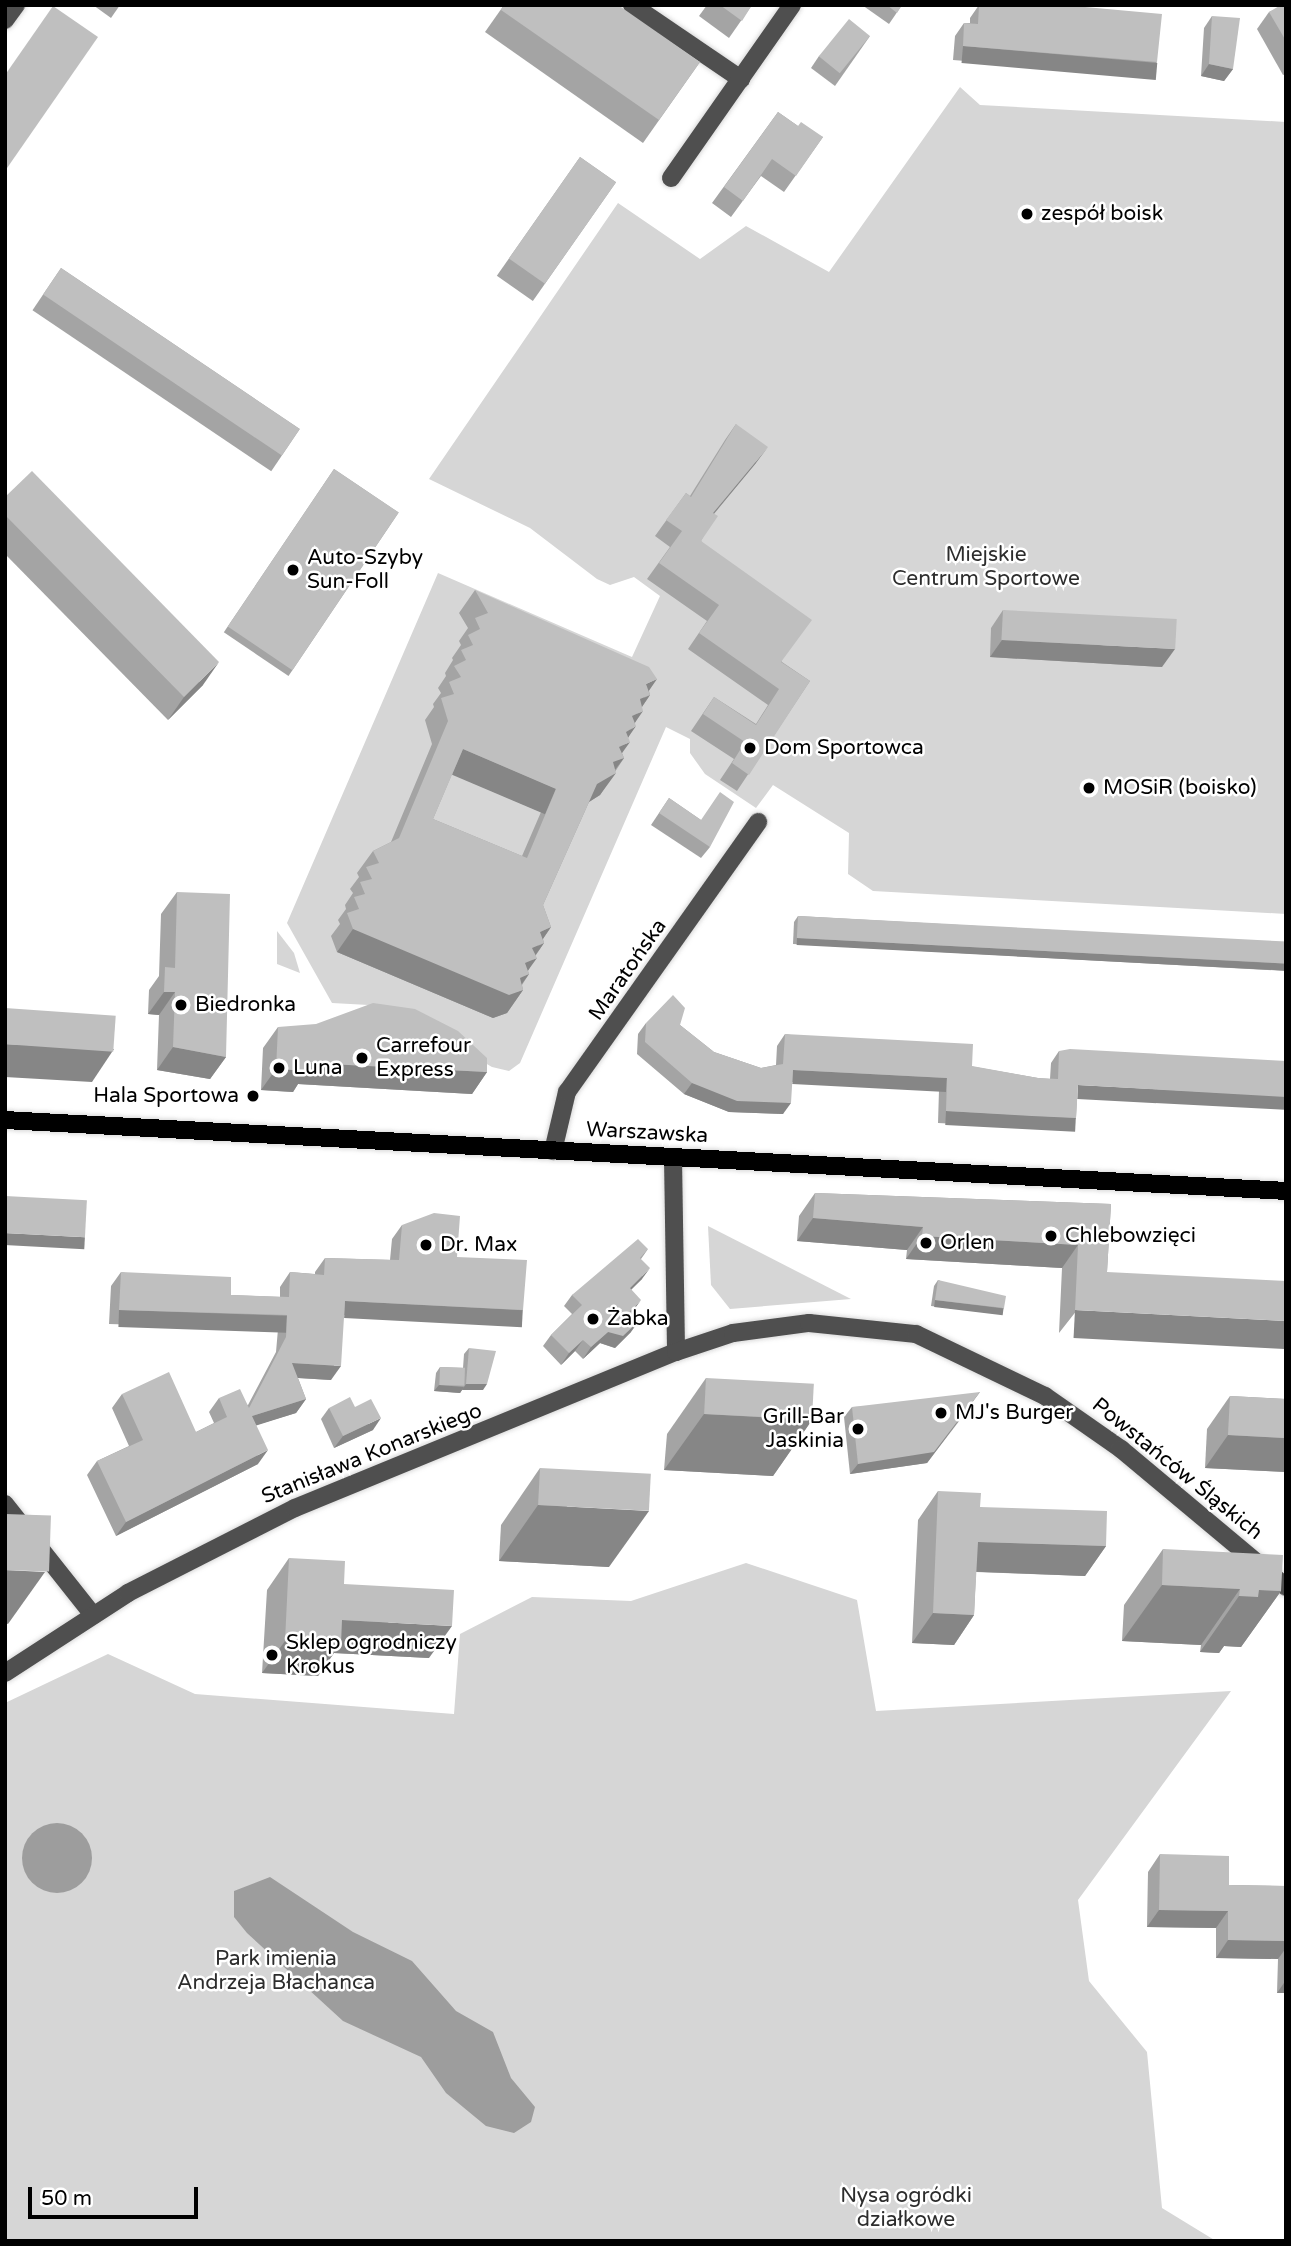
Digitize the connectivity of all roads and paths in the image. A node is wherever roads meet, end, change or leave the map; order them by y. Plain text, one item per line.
1 (16, 5) edge
2 (632, 5) edge
3 (792, 5) edge
4 (5, 20) edge
5 (741, 79) junction
6 (671, 178) dead end
7 (758, 822) dead end
8 (5, 1120) edge
9 (553, 1151) junction
10 (673, 1158) junction
11 (1286, 1191) edge
12 (676, 1352) junction
13 (5, 1504) edge
14 (1286, 1587) edge
15 (93, 1615) junction
16 (5, 1673) edge

1 - 4 street
2 - 5 street
3 - 5 street
5 - 6 street
7 - 9 street, Maratońska
8 - 9 main road, Warszawska
9 - 10 main road, Warszawska
10 - 11 main road, Warszawska
10 - 12 street
12 - 14 street, Powstańców Śląskich
12 - 15 street, Stanisława Konarskiego
13 - 15 street
15 - 16 street, Stanisława Konarskiego

